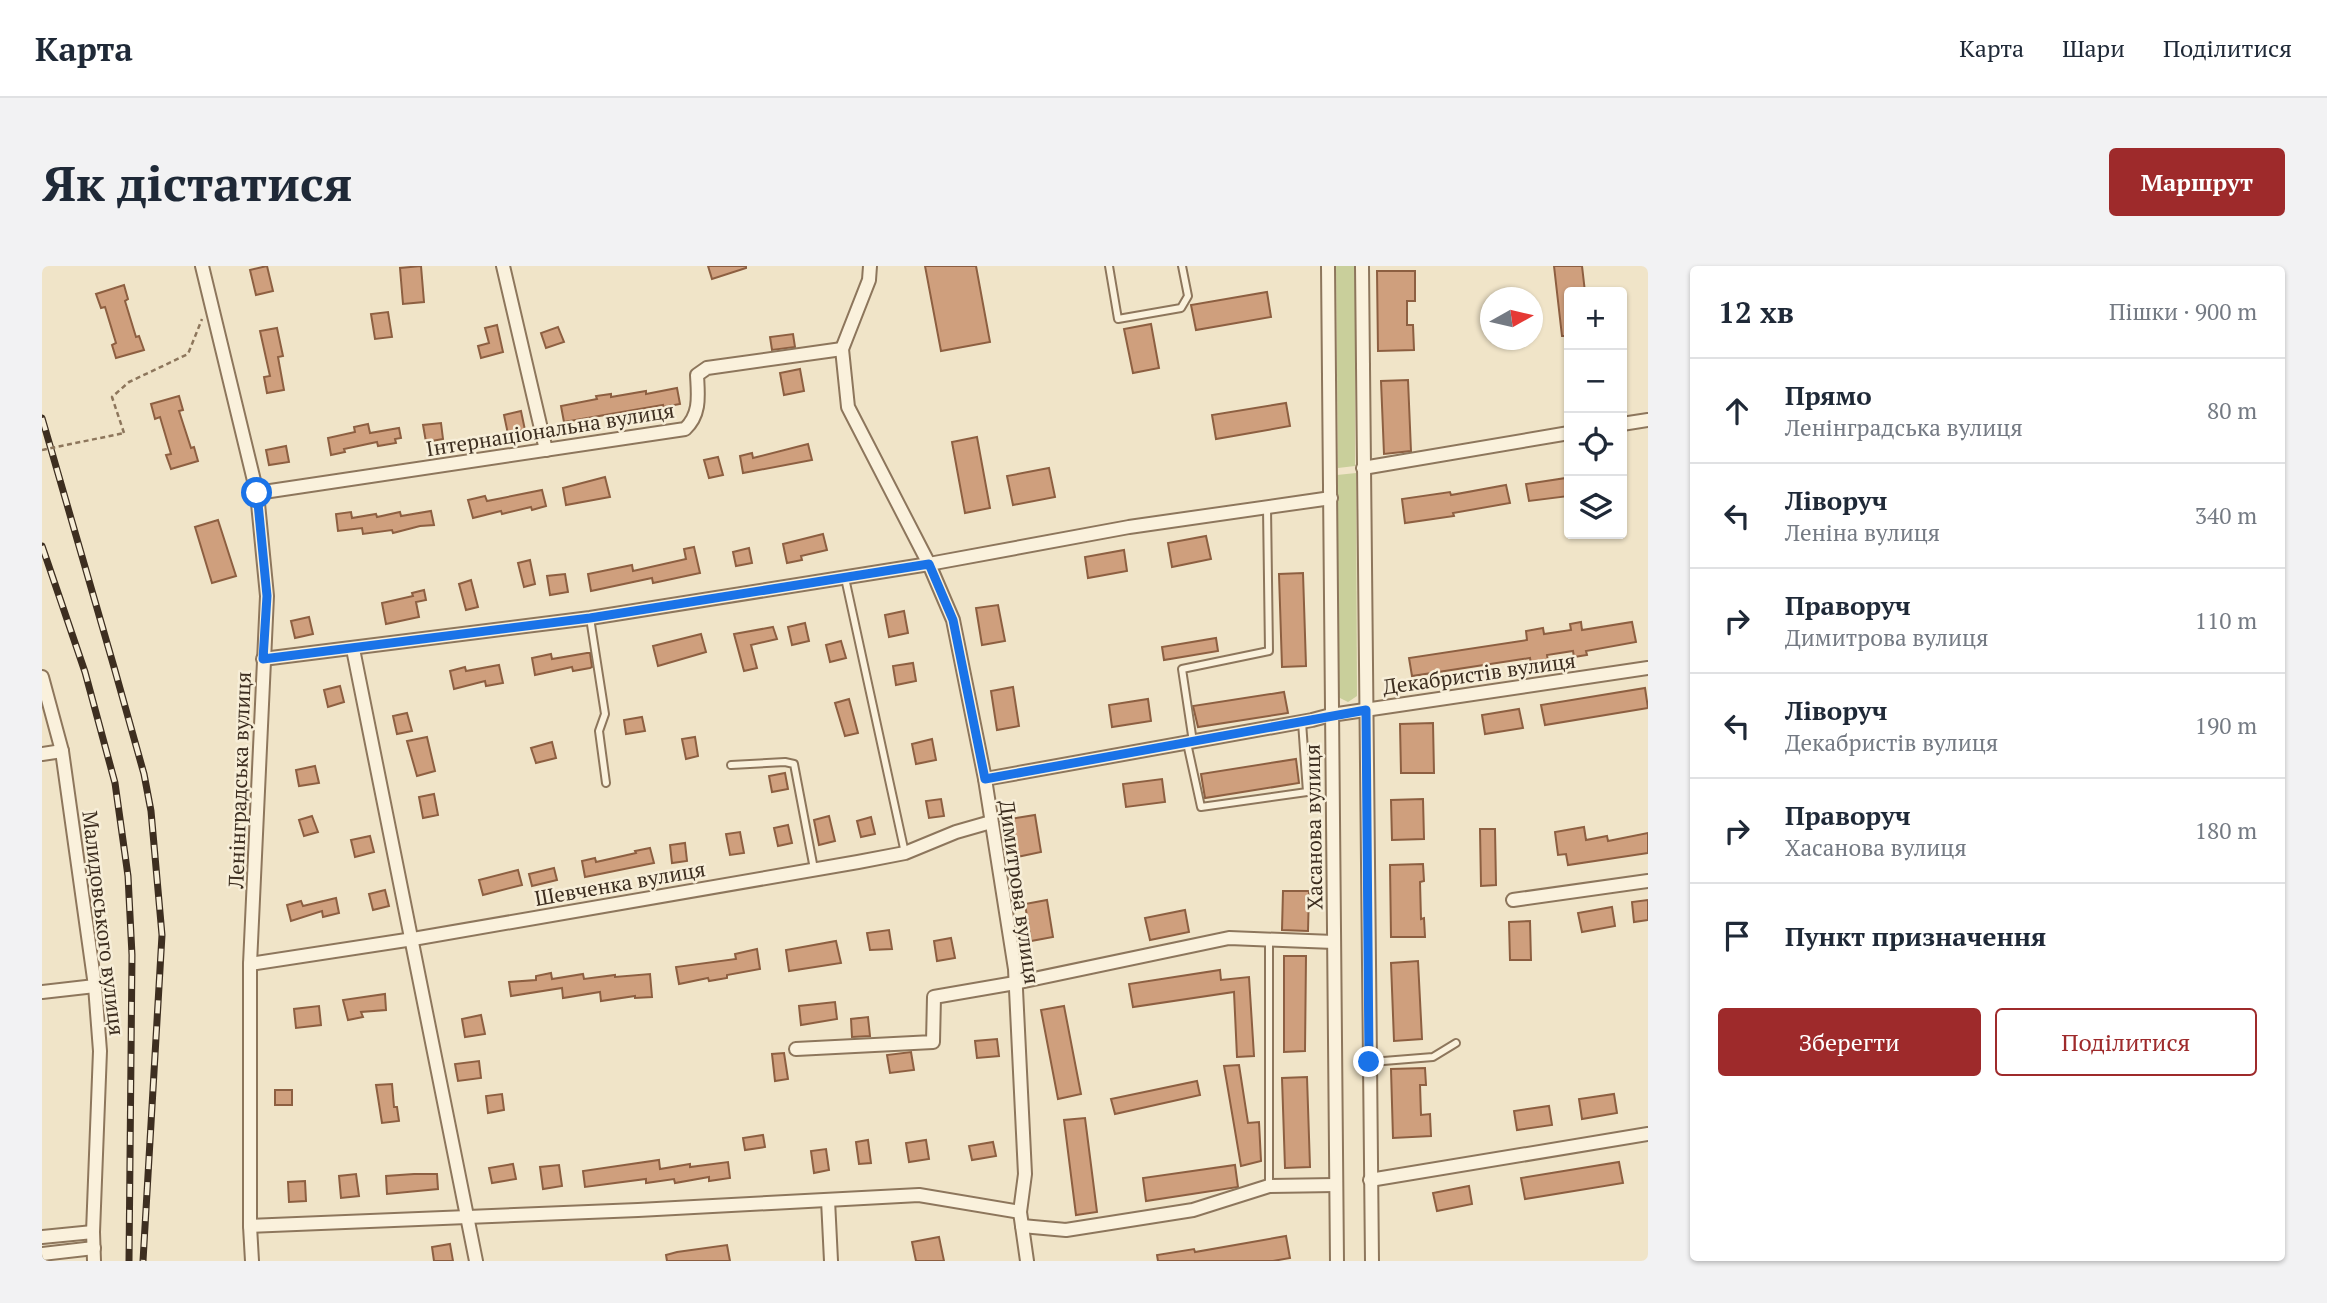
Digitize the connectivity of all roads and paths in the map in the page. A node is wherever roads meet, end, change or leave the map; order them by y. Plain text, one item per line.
1 (202, 266) edge
2 (503, 266) edge
3 (870, 266) edge
4 (1109, 266) edge
5 (1182, 266) edge
6 (1328, 266) edge
7 (1362, 266) edge
8 (202, 318) dead end
9 (842, 349) junction
10 (1648, 420) edge
11 (1627, 423) edge
12 (1564, 434) edge
13 (42, 450) edge
14 (545, 450) junction
15 (1363, 468) junction
16 (257, 493) junction
17 (1331, 498) junction
18 (1267, 508) junction
19 (929, 564) junction
20 (845, 576) junction
21 (590, 618) junction
22 (353, 649) junction
23 (263, 659) junction
24 (1648, 668) edge
25 (42, 677) edge
26 (1366, 710) junction
27 (1331, 715) junction
28 (1302, 722) junction
29 (1190, 742) junction
30 (62, 751) junction
31 (42, 754) edge
32 (731, 765) dead end
33 (985, 779) junction
34 (606, 783) dead end
35 (991, 822) junction
36 (905, 853) junction
37 (814, 869) junction
38 (1648, 881) edge
39 (1513, 900) dead end
40 (413, 939) junction
41 (1269, 940) junction
42 (1334, 942) junction
43 (250, 964) junction
44 (1015, 983) junction
45 (95, 986) junction
46 (42, 992) edge
47 (1456, 1043) dead end
48 (796, 1049) dead end
49 (1369, 1062) junction
50 (1648, 1134) edge
51 (1370, 1180) junction
52 (1335, 1185) junction
53 (1269, 1186) junction
54 (828, 1200) junction
55 (1020, 1212) junction
56 (469, 1218) junction
57 (250, 1226) junction
58 (1022, 1226) junction
59 (93, 1232) junction
60 (42, 1237) edge
61 (42, 1254) edge
62 (94, 1255) edge
63 (252, 1261) edge
64 (476, 1261) edge
65 (831, 1261) edge
66 (1027, 1261) edge
67 (1337, 1261) edge
68 (1372, 1261) edge

1 - 16 street, Ленінградська вулиця
2 - 14 street
3 - 9 street, Димитрова вулиця
4 - 5 lane
6 - 17 street, Хасанова вулиця
7 - 15 street
8 - 13 path, bridge
9 - 14 street, Інтернаціональна вулиця
9 - 19 street, Димитрова вулиця
10 - 11 street
12 - 15 street
14 - 16 street, Інтернаціональна вулиця
15 - 26 street
16 - 23 street, Ленінградська вулиця
17 - 18 street
17 - 27 street, Хасанова вулиця
18 - 19 street
18 - 29 lane
19 - 20 street
19 - 33 street, Димитрова вулиця
20 - 21 street
20 - 36 lane
21 - 22 street
21 - 34 lane
22 - 23 street
22 - 40 street
23 - 43 street, Ленінградська вулиця
24 - 26 street, Декабристів вулиця
25 - 30 street, Малидовського вулиця
26 - 27 street, Декабристів вулиця
26 - 49 street
27 - 28 street, Декабристів вулиця
27 - 42 street, Хасанова вулиця
28 - 29 street, Декабристів вулиця
28 - 29 lane
29 - 33 street, Декабристів вулиця
30 - 31 street
30 - 45 street, Малидовського вулиця
32 - 37 lane
33 - 35 street, Димитрова вулиця
35 - 36 street, Шевченка вулиця
35 - 44 street, Димитрова вулиця
36 - 37 street, Шевченка вулиця
37 - 40 street, Шевченка вулиця
38 - 39 street
40 - 43 street, Шевченка вулиця
40 - 56 street
41 - 42 street
41 - 44 street
41 - 53 lane
42 - 52 street, Хасанова вулиця
43 - 57 street, Ленінградська вулиця
44 - 48 street
44 - 55 street, Димитрова вулиця
45 - 46 street
45 - 59 street, Малидовського вулиця
47 - 49 lane
49 - 51 street
50 - 51 street
51 - 68 street
52 - 53 street
52 - 67 street, Хасанова вулиця
53 - 58 street
54 - 55 street
54 - 56 street
54 - 65 street
55 - 58 street, Димитрова вулиця
56 - 57 street
56 - 64 street
57 - 63 street, Ленінградська вулиця
58 - 66 street, Димитрова вулиця
59 - 60 street
59 - 62 street, Малидовського вулиця
61 - 62 street

